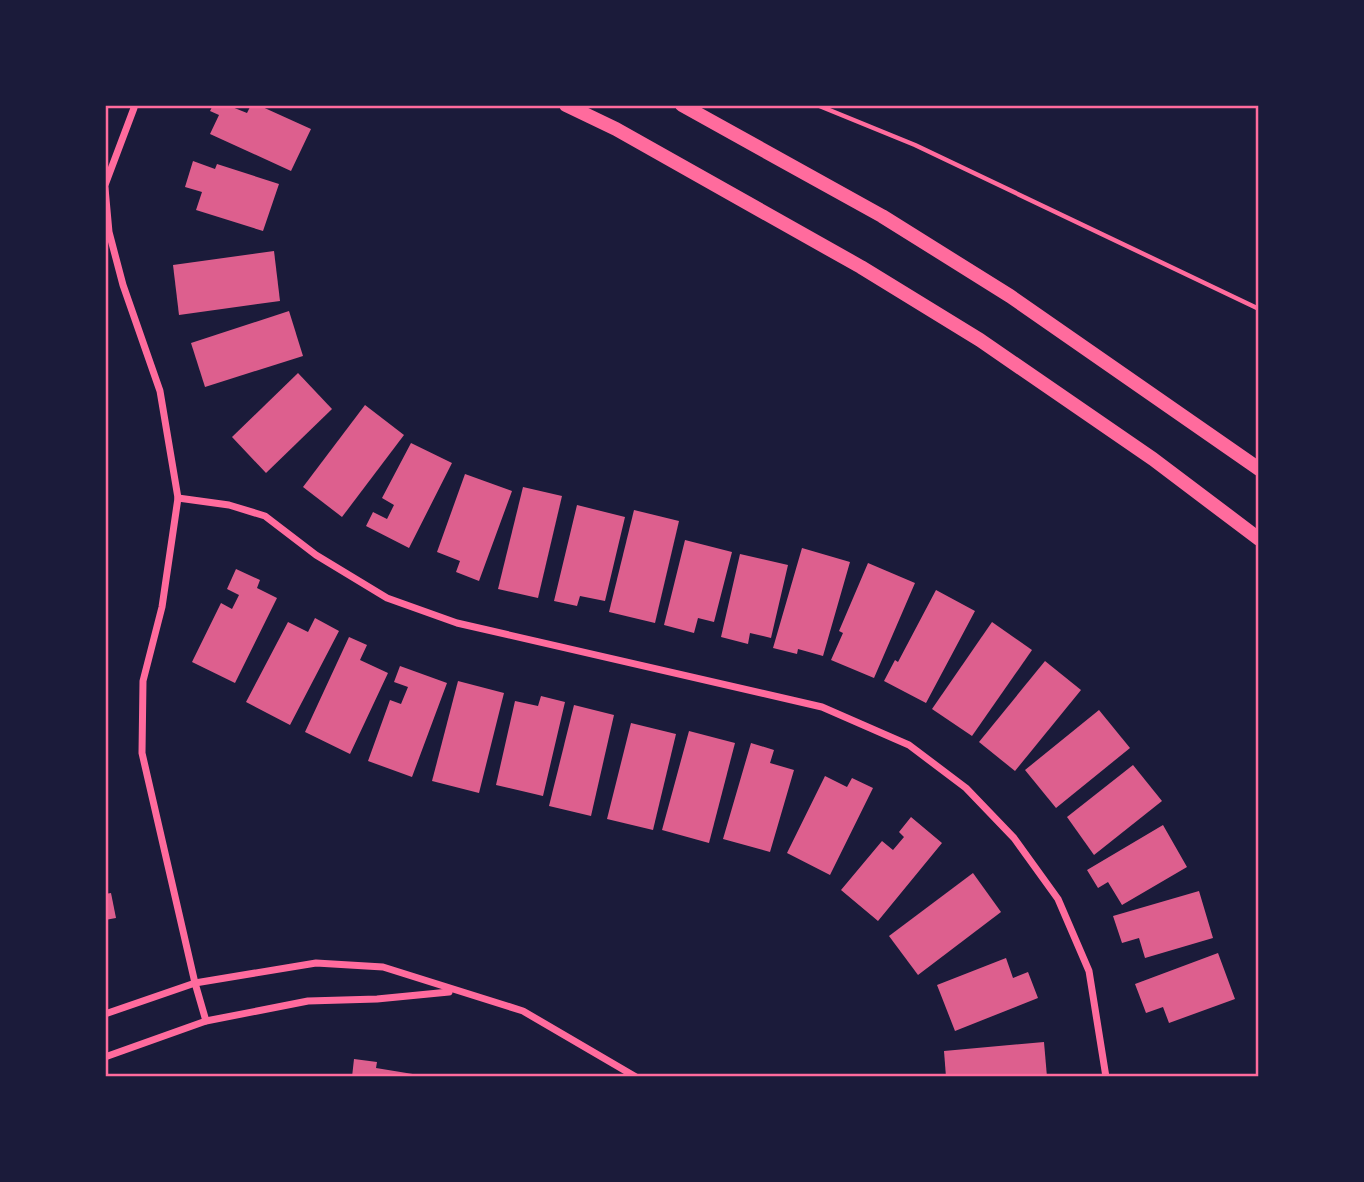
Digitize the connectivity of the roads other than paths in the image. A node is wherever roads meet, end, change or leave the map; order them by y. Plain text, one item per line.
1 (566, 105) edge
2 (682, 105) edge
3 (134, 108) dead end
4 (105, 187) edge
5 (1259, 469) edge
6 (178, 498) junction
7 (1259, 539) edge
8 (195, 983) junction
9 (454, 991) junction
10 (105, 1014) edge
11 (206, 1021) junction
12 (105, 1057) edge
13 (636, 1077) edge
14 (1106, 1077) edge

1 - 7 main road
2 - 5 main road
3 - 4 street
4 - 6 street
6 - 8 street
6 - 14 street
8 - 9 street
8 - 10 street
8 - 11 street
9 - 11 street
9 - 13 street
11 - 12 street

